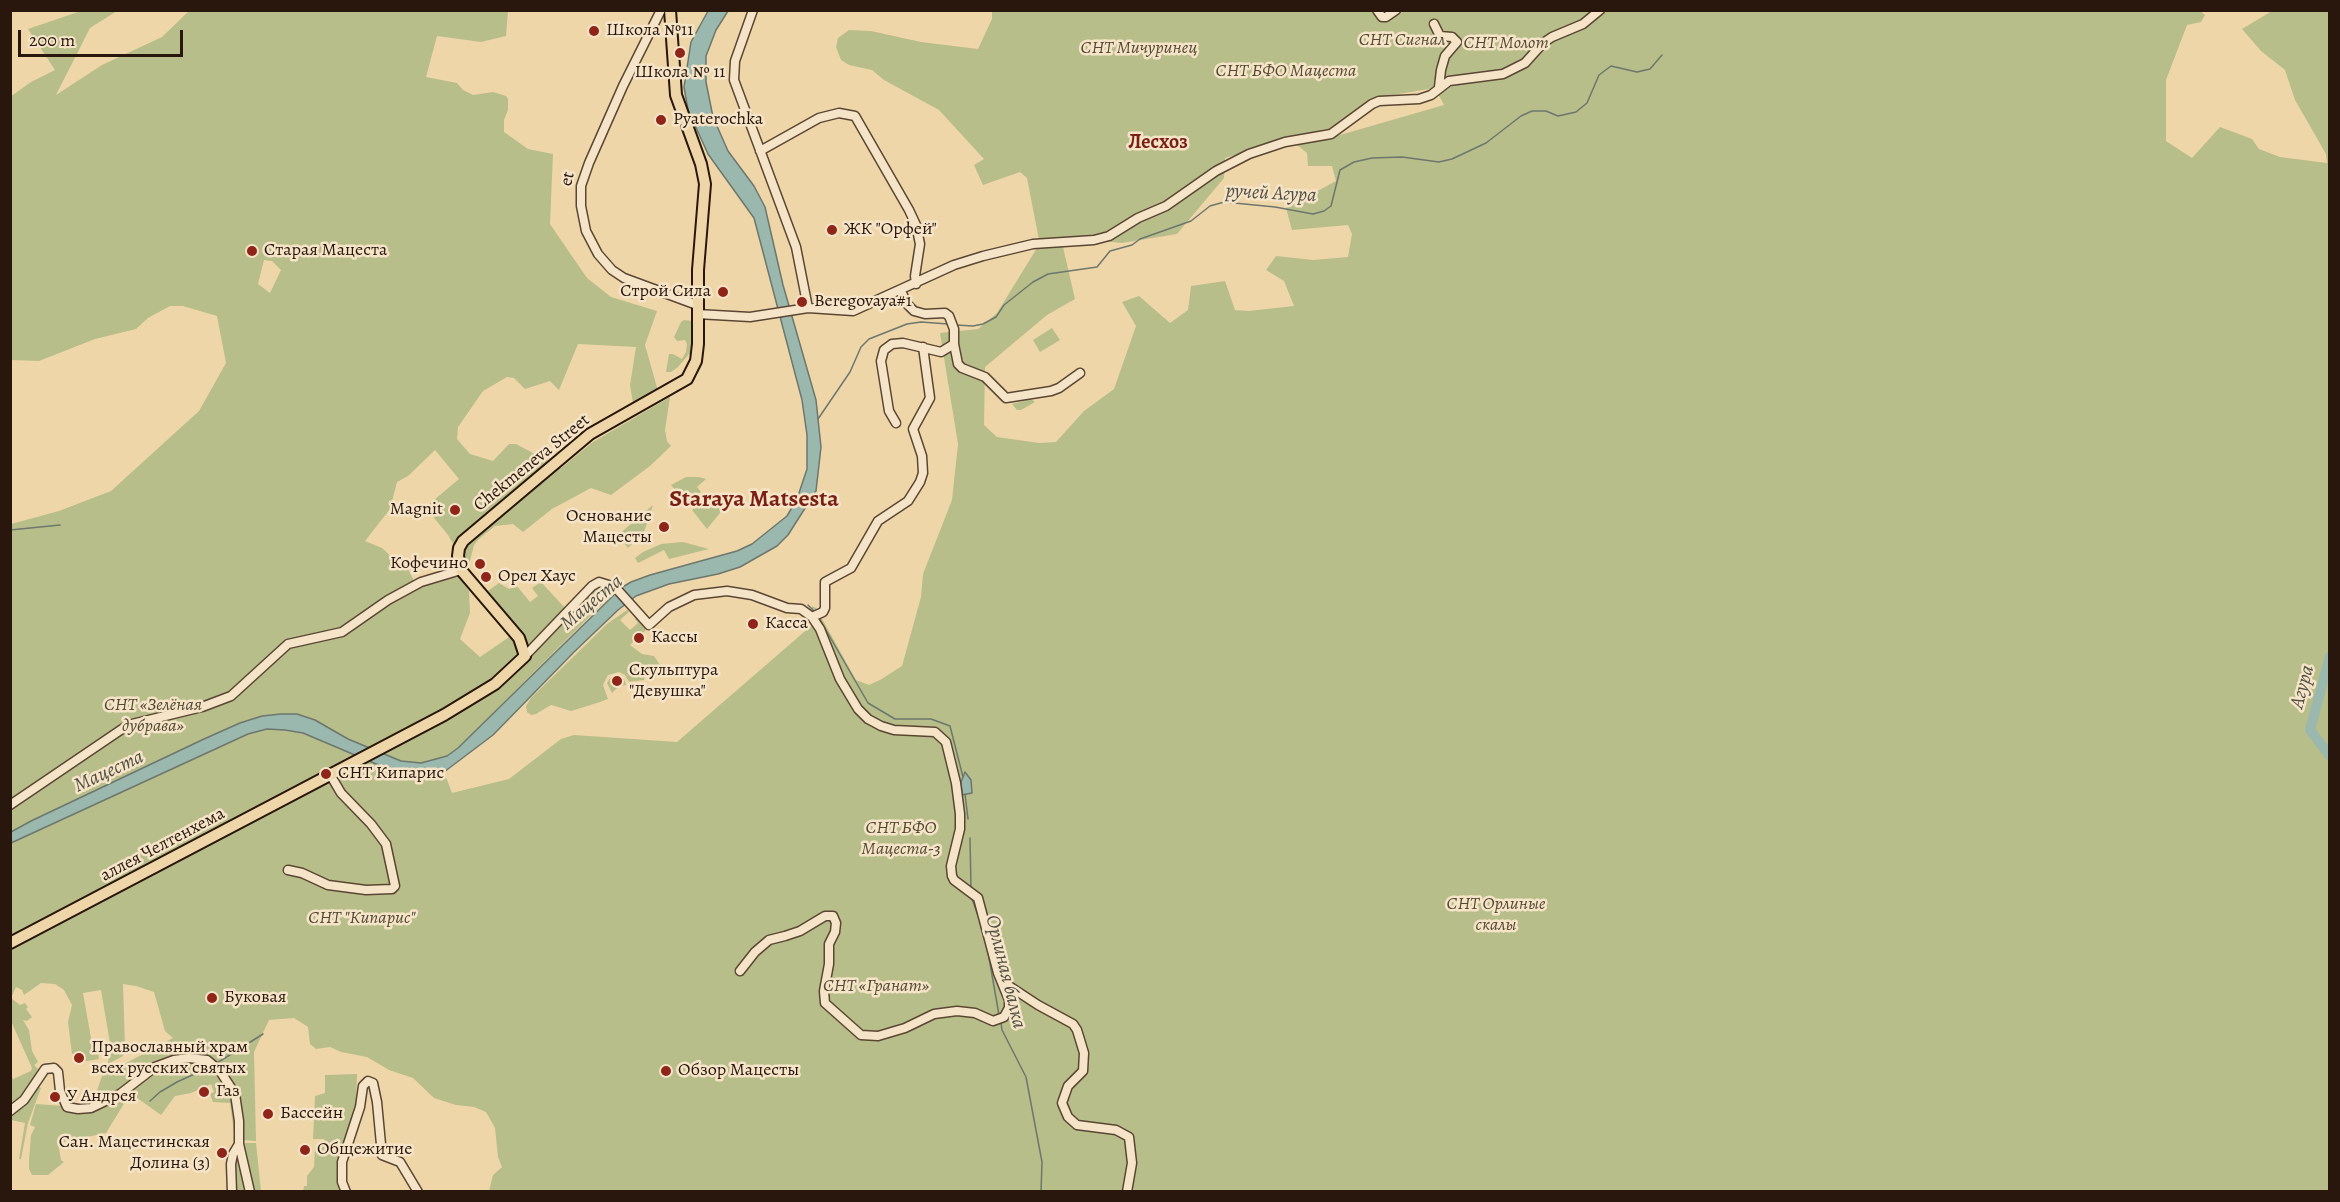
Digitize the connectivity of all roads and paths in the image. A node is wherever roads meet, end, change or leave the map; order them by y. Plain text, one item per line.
1 (661, 10) edge
2 (670, 10) edge
3 (753, 10) edge
4 (1377, 10) edge
5 (1396, 10) edge
6 (1600, 10) edge
7 (1434, 24) dead end
8 (1439, 87) junction
9 (760, 151) junction
10 (916, 284) junction
11 (901, 291) junction
12 (808, 308) junction
13 (697, 309) junction
14 (954, 344) junction
15 (923, 347) junction
16 (1080, 374) dead end
17 (896, 423) dead end
18 (461, 570) junction
19 (812, 617) junction
20 (525, 656) junction
21 (331, 776) junction
22 (10, 805) edge
23 (288, 870) dead end
24 (10, 943) edge
25 (740, 971) dead end
26 (1002, 982) junction
27 (10, 1111) edge
28 (239, 1144) junction
29 (232, 1191) edge
30 (250, 1191) edge
31 (346, 1191) edge
32 (418, 1191) edge
33 (1127, 1191) edge

1 - 13 street, et
2 - 13 main road, Chekmeneva Street
3 - 9 street
4 - 5 street
6 - 8 street, et
7 - 8 street
8 - 10 street, et
9 - 10 street
9 - 12 street
10 - 11 street, et
11 - 12 street, et
11 - 14 street
12 - 13 street, et
13 - 18 main road, Chekmeneva Street
14 - 15 street
14 - 16 street
15 - 17 street
15 - 19 street
18 - 20 main road
18 - 22 street
19 - 20 street, аллея Челтенхема
19 - 26 street
20 - 21 main road, аллея Челтенхема
21 - 23 street
21 - 24 main road, аллея Челтенхема
25 - 26 street
26 - 33 street
27 - 28 street
28 - 29 street
28 - 30 street
31 - 32 street

